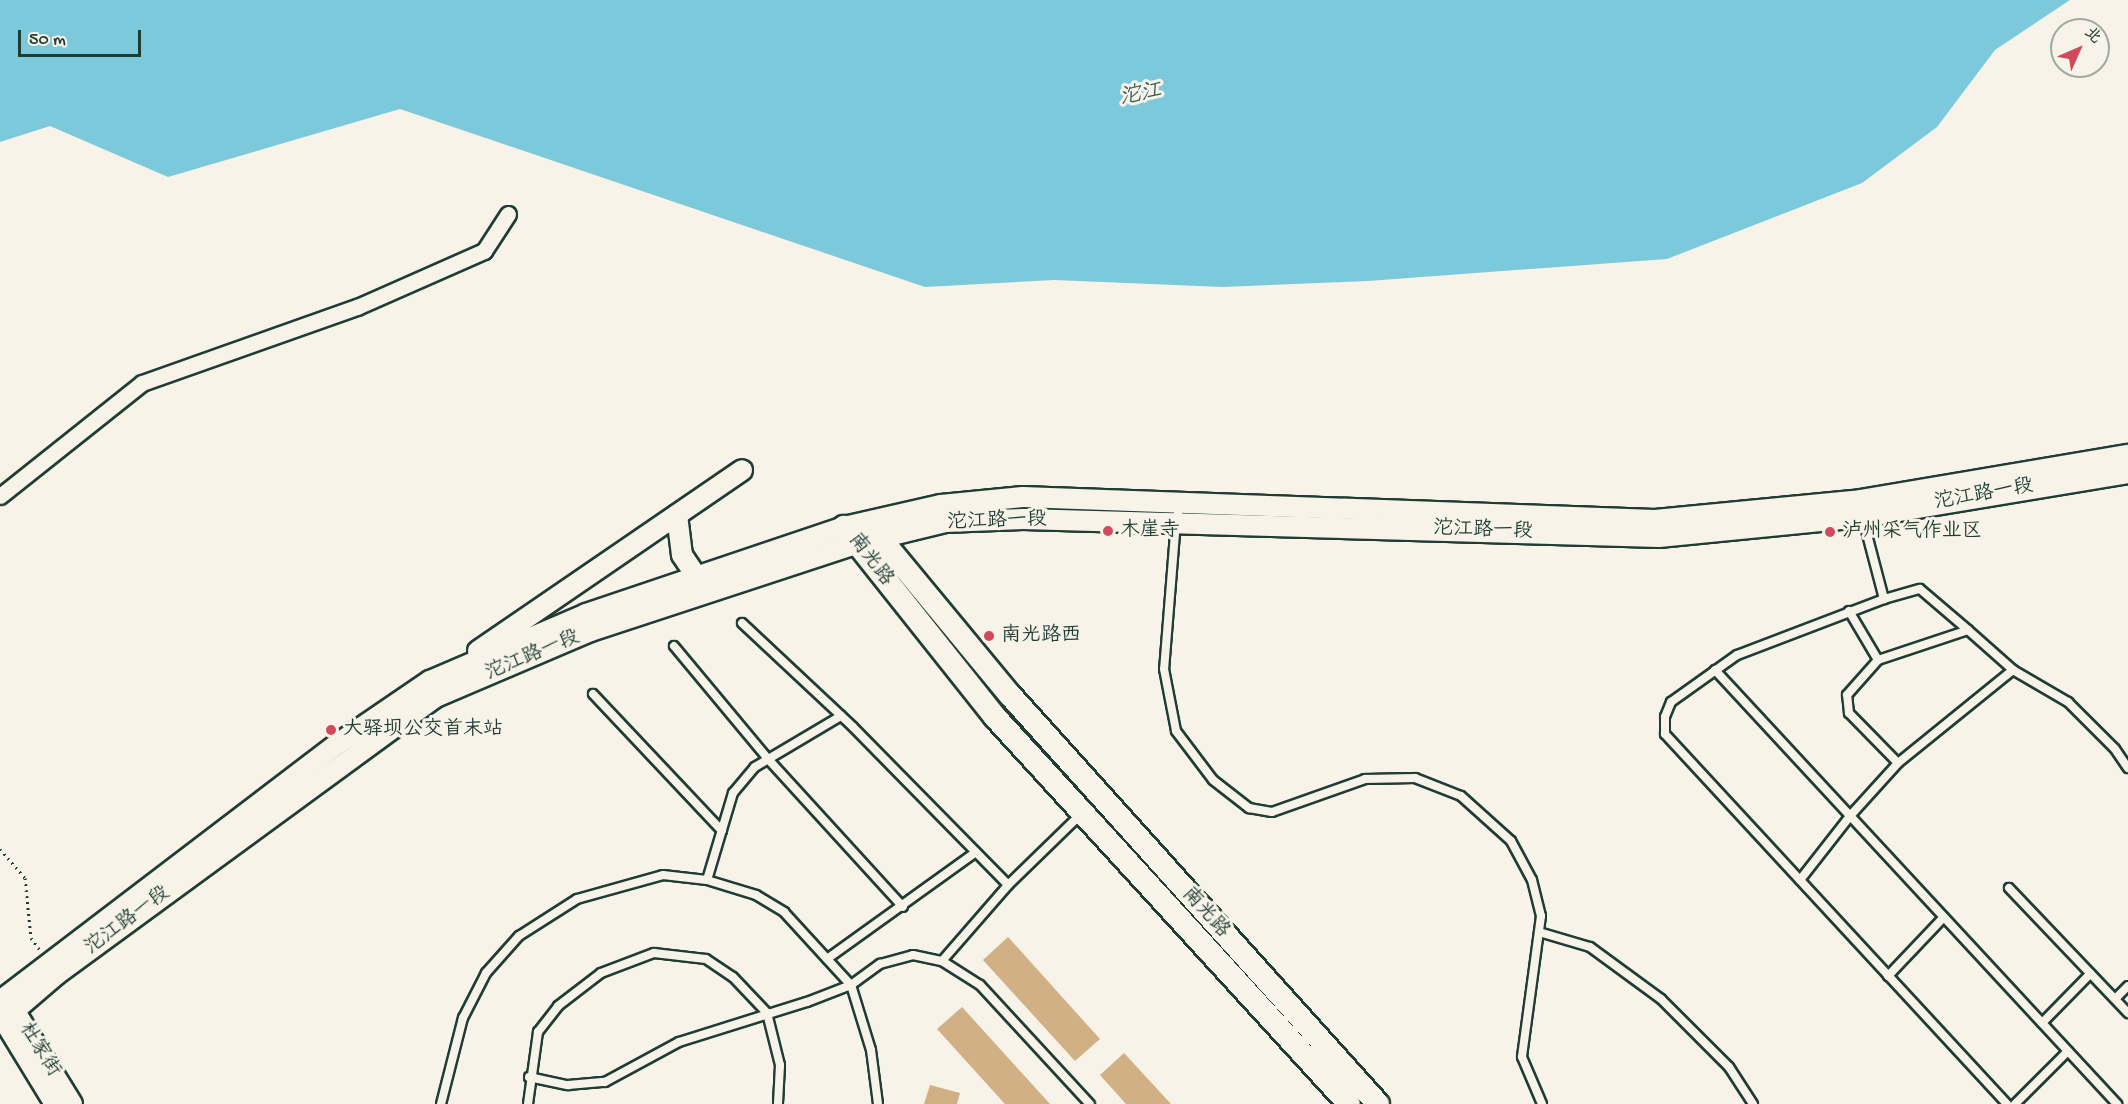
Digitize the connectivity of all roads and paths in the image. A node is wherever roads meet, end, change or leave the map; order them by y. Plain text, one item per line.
1 (508, 214) dead end
2 (2128, 455) edge
3 (742, 470) dead end
4 (2128, 473) edge
5 (0, 496) edge
6 (1862, 508) junction
7 (1178, 511) junction
8 (677, 515) junction
9 (849, 535) junction
10 (880, 538) junction
11 (696, 576) junction
12 (1884, 599) junction
13 (1849, 611) junction
14 (742, 623) dead end
15 (1968, 630) junction
16 (674, 646) dead end
17 (1878, 660) junction
18 (1715, 670) junction
19 (2013, 670) junction
20 (433, 689) junction
21 (593, 694) dead end
22 (841, 716) junction
23 (768, 759) junction
24 (1898, 763) junction
25 (2128, 768) edge
26 (1083, 812) junction
27 (1850, 816) junction
28 (722, 831) junction
29 (0, 849) edge
30 (976, 852) junction
31 (707, 880) junction
32 (1800, 880) junction
33 (1008, 885) junction
34 (2009, 888) dead end
35 (903, 907) junction
36 (1944, 917) junction
37 (1539, 932) junction
38 (827, 959) junction
39 (942, 961) junction
40 (49, 962) junction
41 (2090, 974) junction
42 (1888, 976) junction
43 (851, 985) junction
44 (2128, 986) edge
45 (2115, 999) junction
46 (4, 1011) edge
47 (767, 1013) junction
48 (2128, 1013) edge
49 (2042, 1023) junction
50 (2068, 1051) junction
51 (529, 1077) junction
52 (1344, 1096) edge
53 (55, 1104) edge
54 (72, 1104) edge
55 (441, 1104) edge
56 (528, 1104) edge
57 (778, 1104) edge
58 (878, 1104) edge
59 (1090, 1104) edge
60 (1378, 1104) edge
61 (1542, 1104) edge
62 (1753, 1104) edge
63 (2007, 1104) edge
64 (2015, 1104) edge
65 (2117, 1104) edge

1 - 5 street
2 - 6 street, 沱江路一段
3 - 8 street
4 - 6 street, 沱江路一段
6 - 7 street, 沱江路一段
6 - 12 lane
7 - 9 street, 沱江路一段
7 - 10 street, 沱江路一段
7 - 37 lane
8 - 11 street
8 - 20 street
9 - 10 main road, 南光路
9 - 11 street, 沱江路一段
9 - 20 street, 沱江路一段
9 - 26 main road, 南光路
10 - 52 main road, 南光路
11 - 20 street, 沱江路一段
12 - 13 lane
12 - 15 lane
13 - 17 lane
13 - 18 lane
14 - 22 lane
15 - 17 lane
15 - 19 lane
16 - 23 lane
17 - 24 lane
18 - 27 lane
18 - 32 lane
19 - 24 lane
19 - 25 lane
20 - 40 street, 沱江路一段
20 - 46 street, 沱江路一段
21 - 28 lane
22 - 23 lane
22 - 30 lane
23 - 28 lane
23 - 35 lane
24 - 27 lane
26 - 33 lane
26 - 52 main road, 南光路
27 - 32 lane
27 - 36 lane
28 - 31 lane
29 - 40 path
30 - 33 lane
30 - 35 lane
31 - 38 lane
31 - 55 lane
32 - 42 lane
33 - 39 lane
34 - 41 lane
35 - 38 lane
36 - 42 lane
36 - 49 lane
37 - 61 lane
37 - 62 lane
38 - 43 lane
39 - 43 lane
39 - 59 lane
40 - 46 street, 沱江路一段
41 - 45 lane
41 - 49 lane
42 - 63 lane
43 - 47 lane
43 - 58 lane
44 - 45 lane
45 - 48 lane
46 - 53 street, 杜家街
46 - 54 street, 杜家街
47 - 51 lane
47 - 51 lane
47 - 57 lane
49 - 50 lane
50 - 64 lane
50 - 65 lane
51 - 56 lane
52 - 60 main road, 南光路

